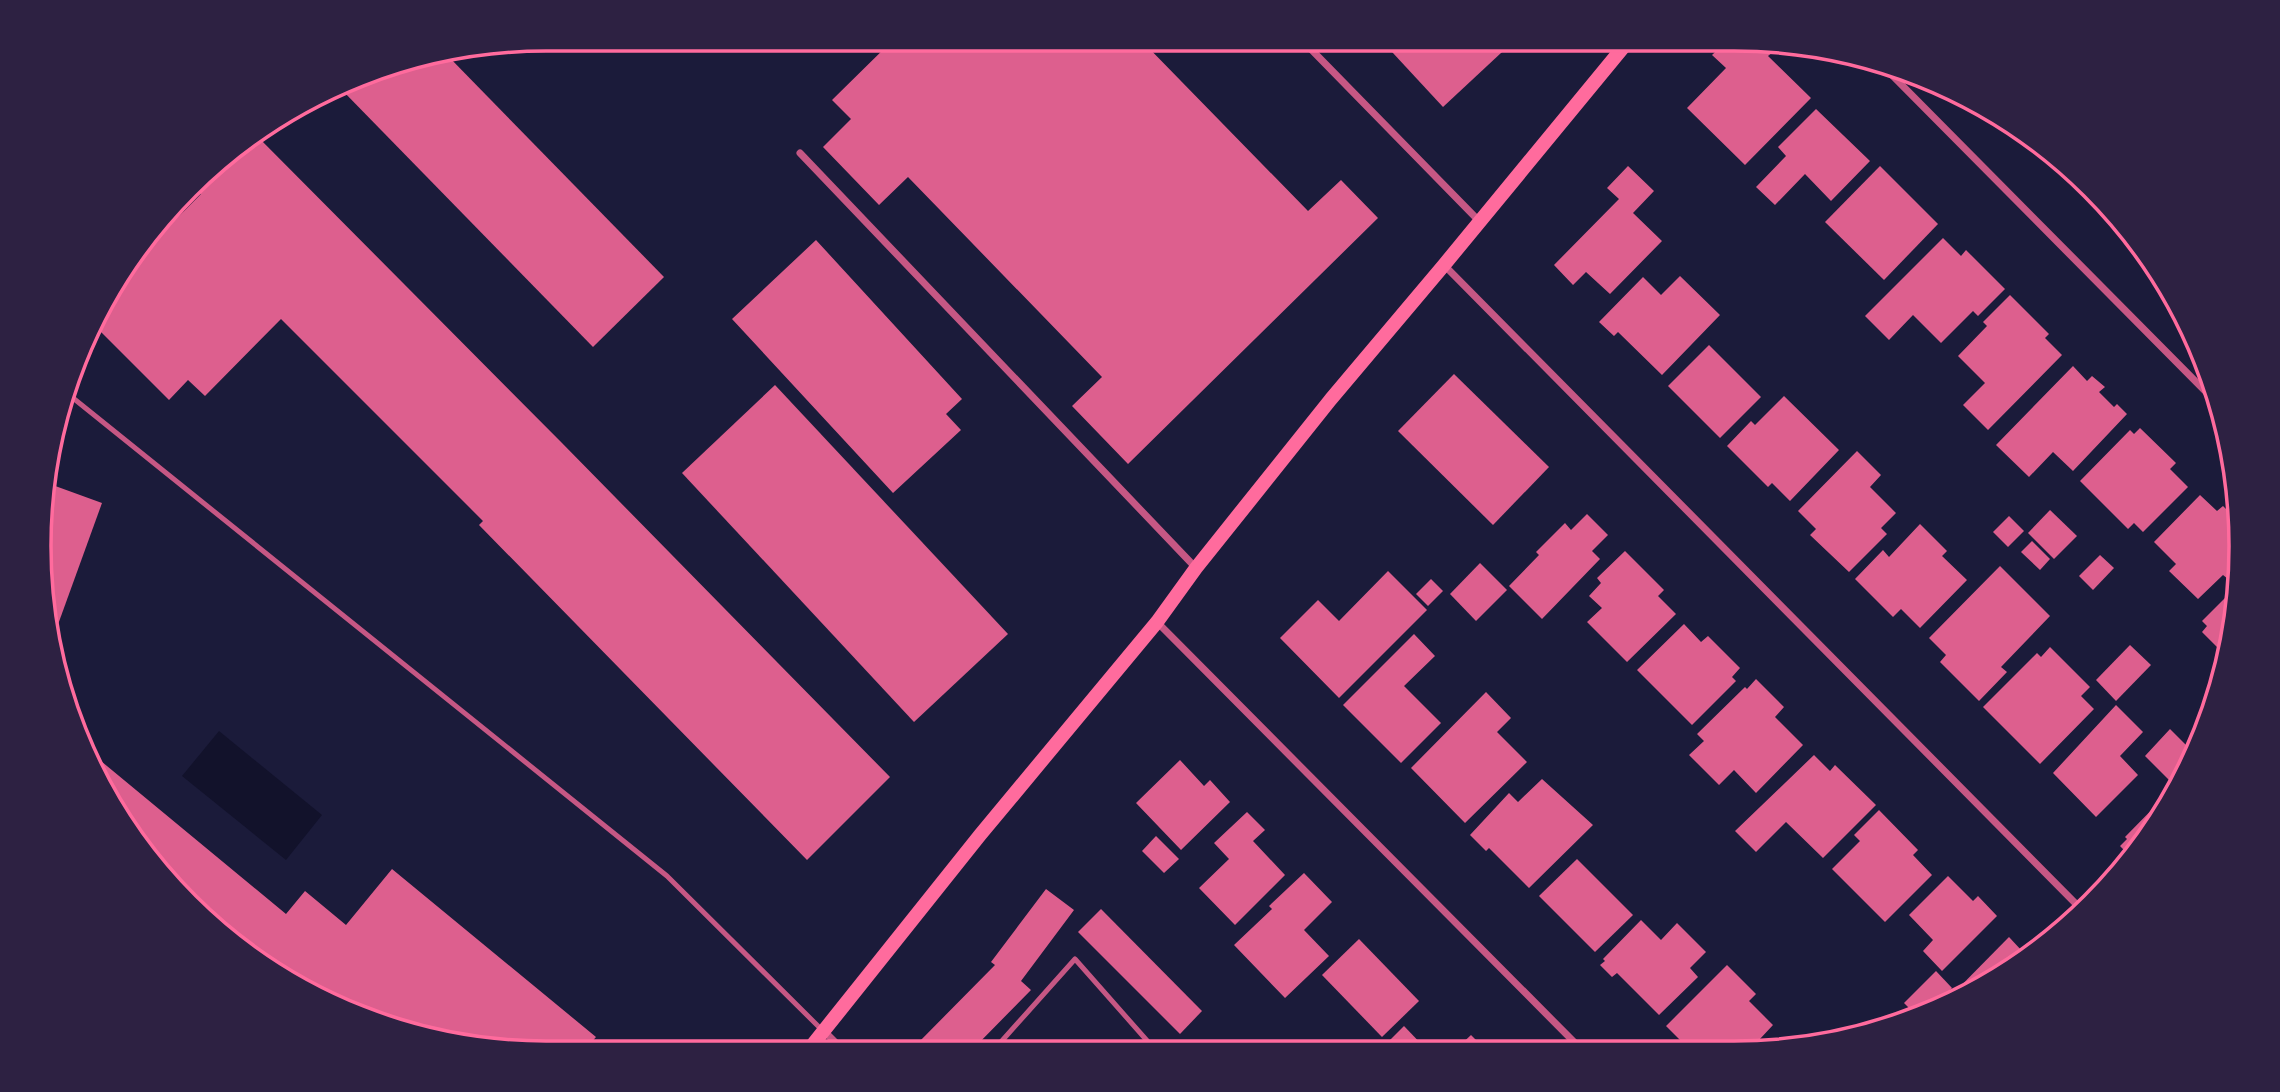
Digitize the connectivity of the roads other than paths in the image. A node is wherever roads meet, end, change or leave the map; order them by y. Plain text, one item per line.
1 (1314, 51) edge
2 (1619, 51) edge
3 (1894, 77) edge
4 (800, 153) dead end
5 (1480, 222) junction
6 (1444, 265) junction
7 (2204, 390) edge
8 (74, 399) edge
9 (1196, 568) junction
10 (1157, 622) junction
11 (2076, 904) edge
12 (824, 1031) junction
13 (816, 1041) edge
14 (834, 1041) edge
15 (1002, 1041) edge
16 (1147, 1041) edge
17 (1574, 1041) edge

1 - 5 street
2 - 5 main road
3 - 7 street
4 - 9 street
5 - 6 main road
6 - 9 main road
6 - 11 street
8 - 12 lane
9 - 10 main road
10 - 12 main road
10 - 17 street
12 - 13 main road
12 - 14 street
15 - 16 lane

